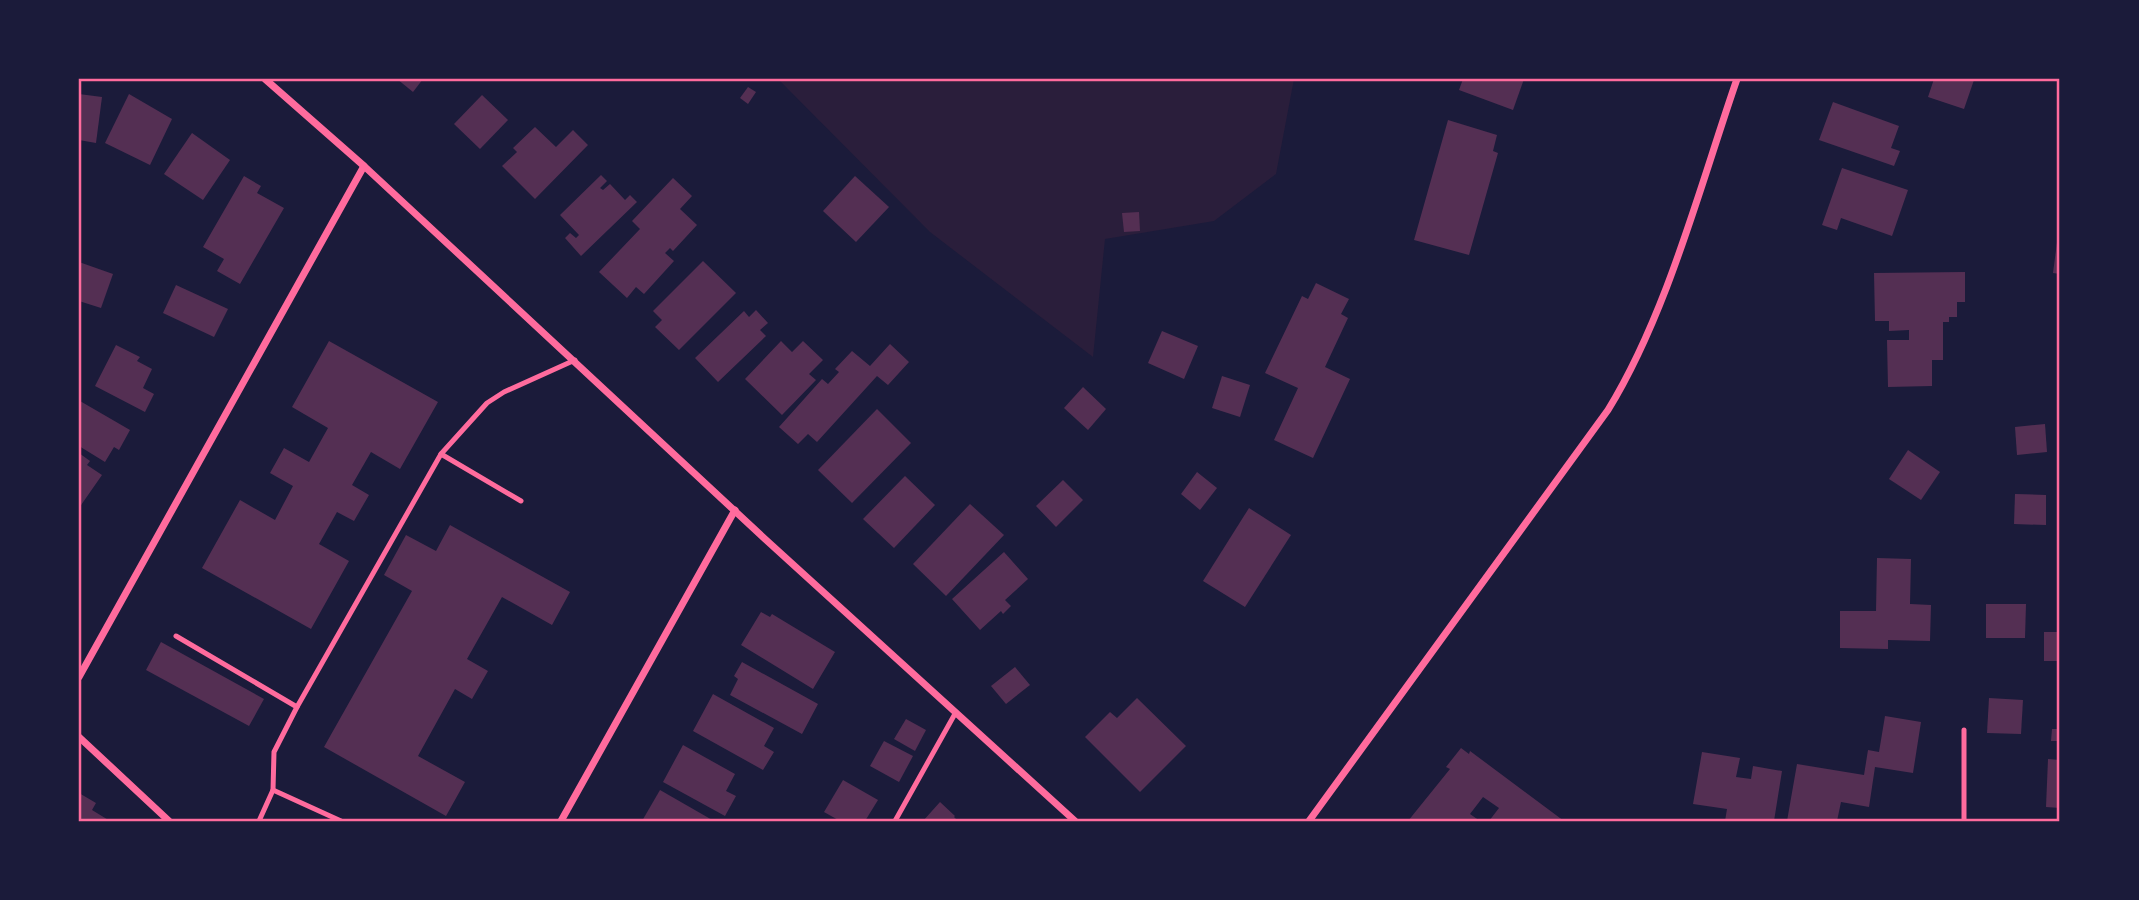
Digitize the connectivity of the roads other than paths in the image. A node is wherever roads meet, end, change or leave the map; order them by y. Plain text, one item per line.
1 (265, 79) edge
2 (1737, 79) edge
3 (364, 166) junction
4 (575, 360) junction
5 (442, 454) junction
6 (521, 501) dead end
7 (735, 510) junction
8 (176, 636) dead end
9 (79, 677) edge
10 (297, 707) junction
11 (956, 712) junction
12 (1964, 730) dead end
13 (79, 737) edge
14 (273, 790) junction
15 (169, 821) edge
16 (259, 821) edge
17 (341, 821) edge
18 (561, 821) edge
19 (895, 821) edge
20 (1075, 821) edge
21 (1309, 821) edge
22 (1964, 821) edge

1 - 3 street
2 - 21 street
3 - 4 street
3 - 9 street
4 - 5 lane
4 - 7 street
5 - 6 lane
5 - 10 lane
7 - 11 street
7 - 18 street
8 - 10 lane
10 - 14 lane
11 - 19 lane
11 - 20 street
12 - 22 lane
13 - 15 street
14 - 16 lane
14 - 17 lane

